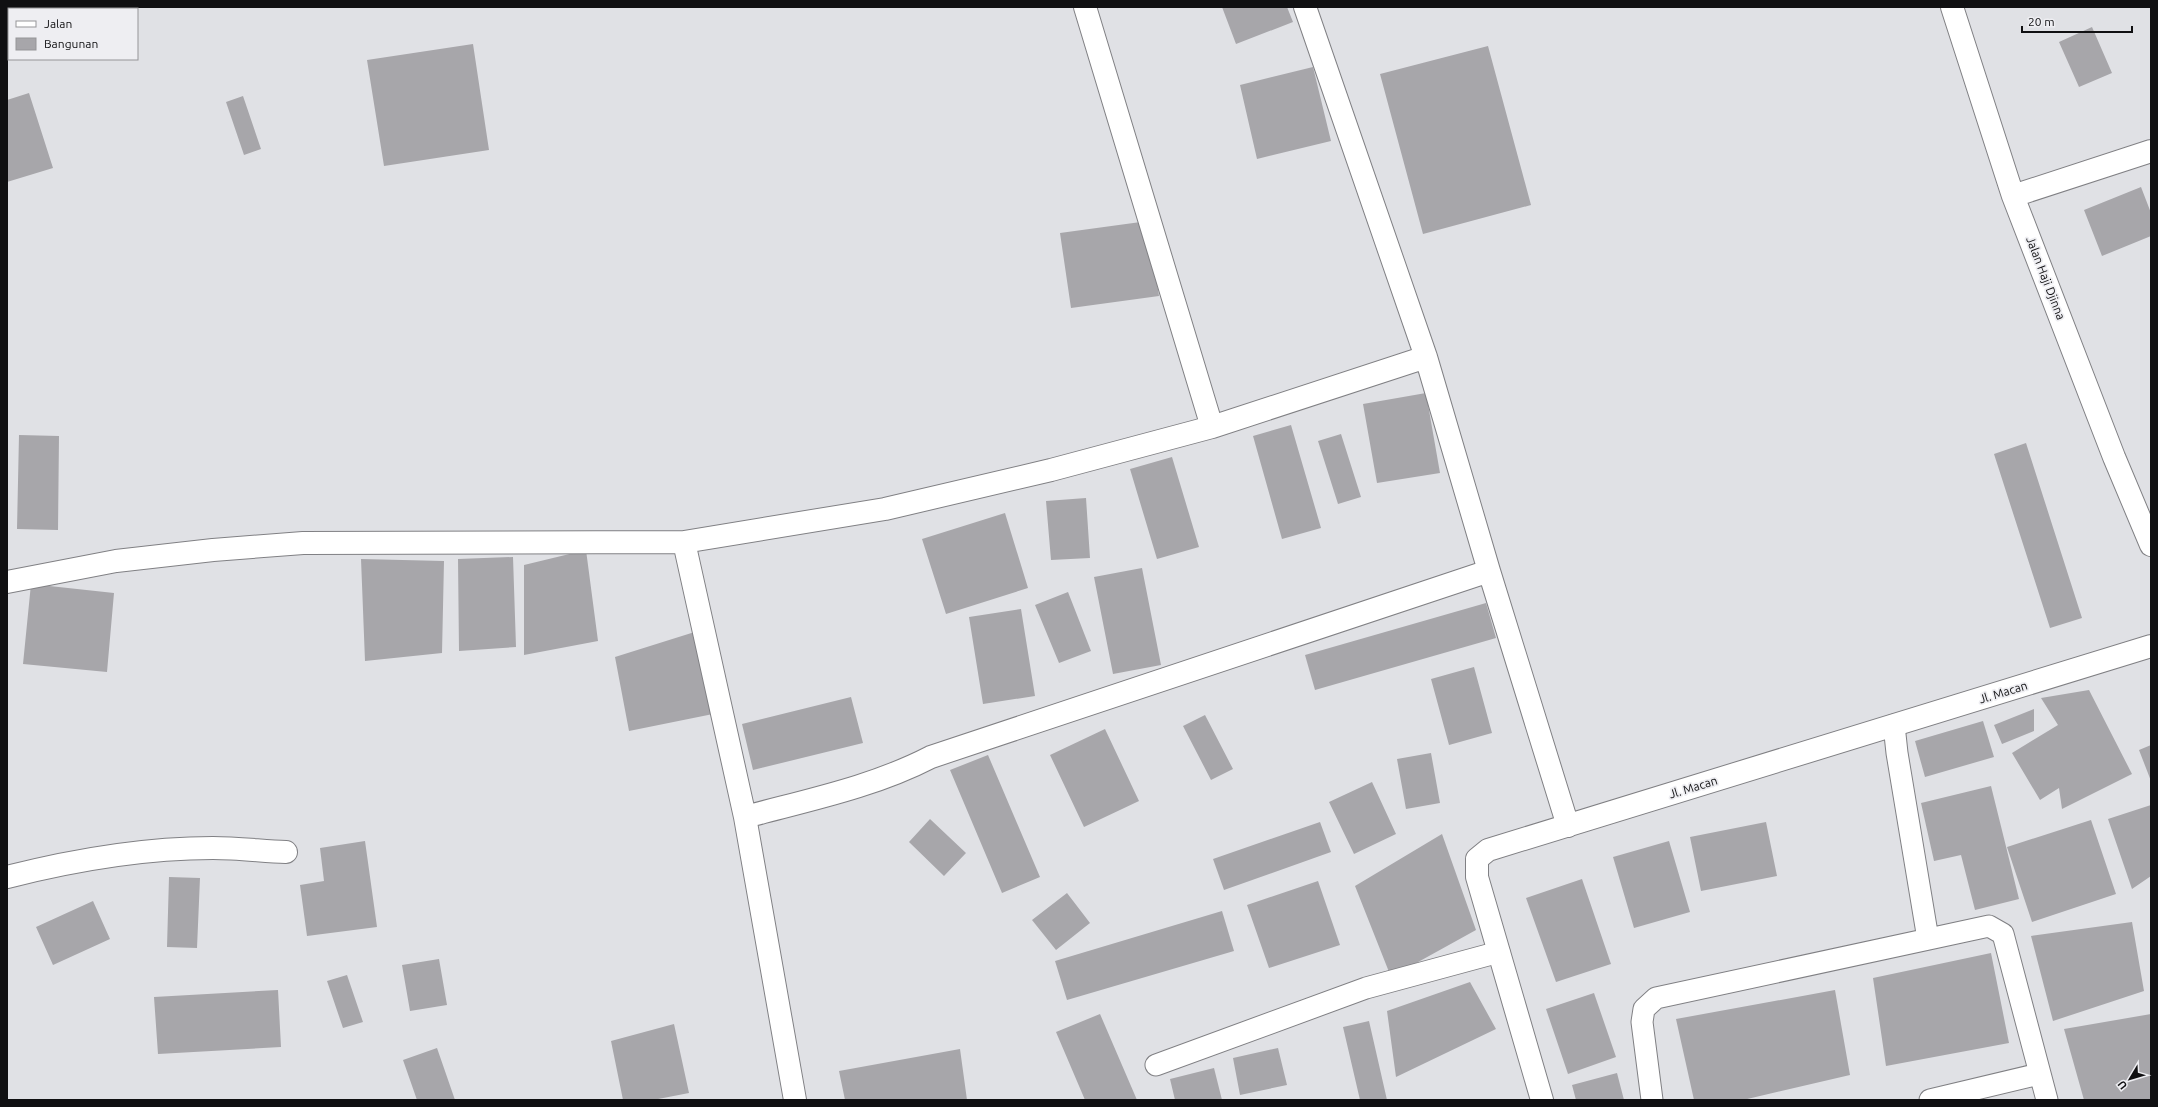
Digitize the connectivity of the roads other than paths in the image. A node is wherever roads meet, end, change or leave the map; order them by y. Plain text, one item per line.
1 (1085, 7) edge
2 (1305, 7) edge
3 (1952, 7) edge
4 (2151, 151) edge
5 (2013, 196) junction
6 (1426, 357) junction
7 (1212, 427) junction
8 (684, 542) junction
9 (2151, 545) edge
10 (1489, 571) junction
11 (7, 582) edge
12 (2151, 646) edge
13 (1894, 725) junction
14 (744, 817) junction
15 (1568, 826) junction
16 (286, 852) dead end
17 (7, 877) edge
18 (1928, 939) junction
19 (1499, 952) junction
20 (1156, 1065) dead end
21 (2039, 1074) junction
22 (795, 1100) edge
23 (1542, 1100) edge
24 (1652, 1100) edge
25 (1930, 1100) edge
26 (2047, 1100) edge

1 - 7 street
2 - 6 street
3 - 5 street, Jalan Haji Djinna
4 - 5 street
5 - 9 street, Jalan Haji Djinna
6 - 7 street
6 - 10 street
7 - 8 street
8 - 11 street
8 - 14 street
10 - 14 street
10 - 15 street
12 - 13 street, Jl. Macan
13 - 15 street, Jl. Macan
13 - 18 lane
14 - 22 street
15 - 19 street, Jl. Macan
16 - 17 street
18 - 21 lane
18 - 24 lane
19 - 20 lane
19 - 23 street, Jl. Macan
21 - 25 lane
21 - 26 lane

